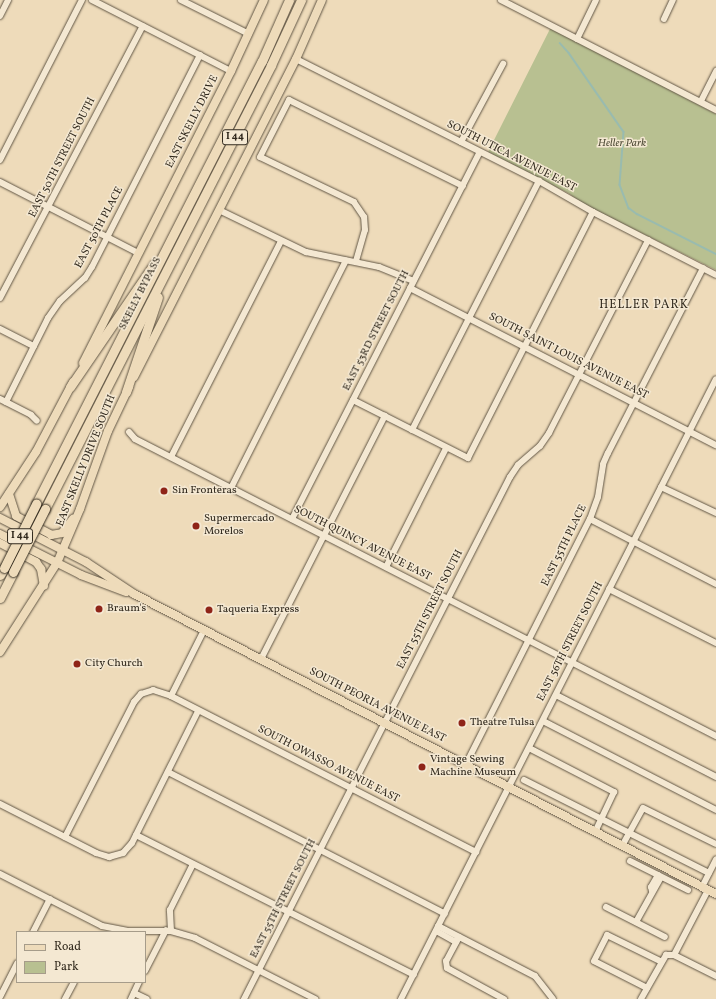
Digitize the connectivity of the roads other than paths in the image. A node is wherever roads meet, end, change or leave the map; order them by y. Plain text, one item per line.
1 (8, 0) edge
2 (82, 0) edge
3 (92, 0) edge
4 (181, 0) edge
5 (264, 0) edge
6 (289, 0) edge
7 (300, 0) edge
8 (322, 0) edge
9 (501, 0) edge
10 (596, 0) edge
11 (673, 0) edge
12 (0, 16) edge
13 (664, 19) dead end
14 (143, 26) junction
15 (249, 34) junction
16 (577, 39) junction
17 (200, 55) junction
18 (296, 59) junction
19 (503, 64) dead end
20 (231, 71) junction
21 (716, 71) edge
22 (701, 101) junction
23 (716, 110) edge
24 (461, 142) junction
25 (480, 152) junction
26 (0, 160) edge
27 (0, 182) edge
28 (539, 182) junction
29 (463, 186) junction
30 (50, 207) junction
31 (219, 210) junction
32 (593, 212) junction
33 (108, 237) junction
34 (172, 238) junction
35 (648, 240) junction
36 (281, 241) junction
37 (138, 252) junction
38 (346, 260) junction
39 (356, 261) junction
40 (703, 268) junction
41 (166, 273) junction
42 (716, 275) edge
43 (414, 281) junction
44 (410, 288) junction
45 (0, 298) edge
46 (469, 318) junction
47 (0, 329) edge
48 (34, 346) junction
49 (525, 346) junction
50 (579, 374) junction
51 (716, 379) edge
52 (70, 387) junction
53 (126, 392) junction
54 (353, 400) junction
55 (3, 401) edge
56 (634, 402) junction
57 (385, 416) junction
58 (37, 421) dead end
59 (412, 430) junction
60 (690, 430) junction
61 (129, 432) dead end
62 (716, 445) edge
63 (446, 448) junction
64 (171, 457) junction
65 (662, 487) junction
66 (231, 488) junction
67 (9, 494) junction
68 (0, 507) edge
69 (80, 509) junction
70 (716, 513) edge
71 (0, 518) edge
72 (292, 519) junction
73 (590, 519) junction
74 (0, 534) edge
75 (324, 535) junction
76 (634, 542) junction
77 (0, 543) edge
78 (62, 550) junction
79 (57, 563) junction
80 (386, 567) junction
81 (2, 571) edge
82 (716, 584) edge
83 (44, 586) junction
84 (609, 589) junction
85 (134, 594) junction
86 (0, 598) edge
87 (448, 599) junction
88 (204, 630) junction
89 (528, 641) junction
90 (716, 643) edge
91 (0, 652) edge
92 (261, 659) junction
93 (572, 663) junction
94 (556, 695) junction
95 (171, 696) junction
96 (198, 711) junction
97 (543, 721) junction
98 (385, 723) junction
99 (716, 736) edge
100 (529, 748) junction
101 (466, 764) junction
102 (168, 772) junction
103 (716, 777) edge
104 (524, 780) dead end
105 (509, 787) junction
106 (351, 788) junction
107 (0, 804) edge
108 (716, 810) edge
109 (602, 818) junction
110 (595, 832) junction
111 (629, 832) junction
112 (136, 834) junction
113 (65, 837) junction
114 (716, 844) edge
115 (622, 846) junction
116 (320, 850) junction
117 (476, 852) junction
118 (716, 859) edge
119 (630, 861) dead end
120 (193, 864) junction
121 (664, 867) junction
122 (709, 873) junction
123 (0, 874) edge
124 (659, 876) junction
125 (688, 890) dead end
126 (709, 890) edge
127 (50, 899) junction
128 (606, 907) dead end
129 (288, 912) junction
130 (445, 914) junction
131 (636, 922) junction
132 (102, 926) junction
133 (437, 929) junction
134 (168, 930) junction
135 (34, 931) edge
136 (100, 931) edge
137 (665, 937) dead end
138 (457, 939) junction
139 (674, 955) junction
140 (660, 961) junction
141 (16, 965) edge
142 (146, 969) edge
143 (258, 970) junction
144 (414, 975) junction
145 (716, 976) edge
146 (73, 983) edge
147 (139, 983) edge
148 (647, 988) junction
149 (134, 993) junction
150 (0, 997) edge
151 (65, 999) edge
152 (131, 999) edge
153 (146, 999) edge
154 (244, 999) edge
155 (314, 999) edge
156 (402, 999) edge
157 (504, 999) edge
158 (552, 999) edge
159 (641, 999) edge

1 - 12 street
2 - 26 street
3 - 14 street
4 - 15 street
5 - 15 main road, EAST SKELLY DRIVE
6 - 34 highway, SKELLY BYPASS / I 44
7 - 41 highway, SKELLY BYPASS / I 44
8 - 18 main road
9 - 16 street
10 - 16 street
11 - 13 street
14 - 17 street
14 - 30 street, EAST 50TH STREET SOUTH
15 - 20 main road, EAST SKELLY DRIVE
16 - 22 street
17 - 20 street
17 - 33 street, EAST 50TH PLACE
18 - 24 street, SOUTH UTICA AVENUE EAST
18 - 31 main road
19 - 24 street
20 - 37 main road, EAST SKELLY DRIVE
21 - 22 street
22 - 23 street
24 - 25 street, SOUTH UTICA AVENUE EAST
25 - 28 street, SOUTH UTICA AVENUE EAST
25 - 29 street, EAST 53RD STREET SOUTH
27 - 30 street
28 - 32 street, SOUTH UTICA AVENUE EAST
28 - 46 street
29 - 39 street
29 - 43 street, EAST 53RD STREET SOUTH
30 - 33 street
30 - 45 street, EAST 50TH STREET SOUTH
31 - 36 street
31 - 53 main road, EAST SKELLY DRIVE SOUTH
32 - 35 street, SOUTH UTICA AVENUE EAST
32 - 49 street
33 - 37 street
33 - 48 street, EAST 50TH PLACE
34 - 52 highway
34 - 81 highway, SKELLY BYPASS / I 44, bridge
35 - 40 street, SOUTH UTICA AVENUE EAST
35 - 50 street, EAST 55TH STREET SOUTH
36 - 38 street
36 - 64 street
37 - 52 main road
38 - 39 street
38 - 66 street
39 - 43 street
40 - 42 street, SOUTH UTICA AVENUE EAST
40 - 56 street, EAST 55TH PLACE
41 - 53 highway
41 - 86 highway, SKELLY BYPASS / I 44, bridge
43 - 44 street, EAST 53RD STREET SOUTH
44 - 46 street, SOUTH SAINT LOUIS AVENUE EAST
44 - 54 street, EAST 53RD STREET SOUTH
46 - 49 street, SOUTH SAINT LOUIS AVENUE EAST
46 - 59 street
47 - 48 street
48 - 55 street, EAST 50TH PLACE
49 - 50 street, SOUTH SAINT LOUIS AVENUE EAST
49 - 63 street
50 - 56 street, SOUTH SAINT LOUIS AVENUE EAST
50 - 87 street, EAST 55TH STREET SOUTH
51 - 60 street, EAST 56TH STREET SOUTH
52 - 67 main road
53 - 69 main road, EAST SKELLY DRIVE SOUTH
54 - 57 street
54 - 72 street, EAST 53RD STREET SOUTH
55 - 58 street
56 - 60 street, SOUTH SAINT LOUIS AVENUE EAST
56 - 73 street, EAST 55TH PLACE
57 - 59 street
57 - 75 street
59 - 63 street
60 - 62 street, SOUTH SAINT LOUIS AVENUE EAST
60 - 65 street, EAST 56TH STREET SOUTH
61 - 64 street, SOUTH QUINCY AVENUE EAST
63 - 80 street
64 - 66 street, SOUTH QUINCY AVENUE EAST
65 - 70 street
65 - 76 street, EAST 56TH STREET SOUTH
66 - 72 street, SOUTH QUINCY AVENUE EAST
67 - 68 main road
67 - 69 main road
69 - 78 main road, EAST SKELLY DRIVE SOUTH
71 - 78 main road, SOUTH PEORIA AVENUE EAST
72 - 75 street, SOUTH QUINCY AVENUE EAST
73 - 76 street
73 - 89 street, EAST 55TH PLACE
74 - 79 main road, SOUTH PEORIA AVENUE EAST
75 - 80 street, SOUTH QUINCY AVENUE EAST
75 - 92 street
76 - 82 street
76 - 84 street, EAST 56TH STREET SOUTH
77 - 83 main road
78 - 79 main road, EAST SKELLY DRIVE SOUTH
78 - 85 main road, SOUTH PEORIA AVENUE EAST
79 - 83 main road, EAST SKELLY DRIVE SOUTH
79 - 85 main road, SOUTH PEORIA AVENUE EAST
80 - 87 street, SOUTH QUINCY AVENUE EAST
83 - 91 main road, EAST SKELLY DRIVE SOUTH
84 - 90 street
84 - 93 street, EAST 56TH STREET SOUTH
85 - 88 main road, SOUTH PEORIA AVENUE EAST
87 - 89 street, SOUTH QUINCY AVENUE EAST
87 - 98 street, EAST 55TH STREET SOUTH
88 - 92 main road, SOUTH PEORIA AVENUE EAST
88 - 95 street
89 - 93 street, SOUTH QUINCY AVENUE EAST
89 - 101 street, EAST 55TH PLACE
92 - 98 main road, SOUTH PEORIA AVENUE EAST
93 - 94 street, EAST 56TH STREET SOUTH
93 - 99 street, SOUTH QUINCY AVENUE EAST
94 - 97 street, EAST 56TH STREET SOUTH
94 - 103 street
95 - 96 street, SOUTH OWASSO AVENUE EAST
95 - 113 street
96 - 102 street
96 - 106 street, SOUTH OWASSO AVENUE EAST
97 - 100 street, EAST 56TH STREET SOUTH
97 - 108 street
98 - 101 main road, SOUTH PEORIA AVENUE EAST
98 - 106 street, EAST 55TH STREET SOUTH
100 - 105 street, EAST 56TH STREET SOUTH
100 - 109 street
101 - 105 main road, SOUTH PEORIA AVENUE EAST
102 - 112 street
102 - 116 street
104 - 109 street
105 - 110 main road, SOUTH PEORIA AVENUE EAST
105 - 117 street, EAST 56TH STREET SOUTH
106 - 116 street, EAST 55TH STREET SOUTH
106 - 117 street, SOUTH OWASSO AVENUE EAST
107 - 113 street
109 - 110 street
109 - 111 street
110 - 115 main road, SOUTH PEORIA AVENUE EAST
111 - 114 street
111 - 115 street
111 - 122 street
112 - 113 street
112 - 120 street
115 - 121 main road, SOUTH PEORIA AVENUE EAST
116 - 129 street, EAST 55TH STREET SOUTH
116 - 130 street
117 - 130 street, EAST 56TH STREET SOUTH
118 - 122 street
119 - 124 street
120 - 129 street
120 - 134 street
121 - 124 street
121 - 126 main road, SOUTH PEORIA AVENUE EAST
122 - 126 street
123 - 127 street
124 - 125 street
124 - 131 street
126 - 139 street
127 - 132 street
127 - 135 street
128 - 131 street
129 - 143 street, EAST 55TH STREET SOUTH
129 - 144 street
130 - 133 street, EAST 56TH STREET SOUTH
131 - 137 street
132 - 134 street
132 - 136 street
133 - 138 street
133 - 144 street, EAST 56TH STREET SOUTH
134 - 142 street
134 - 143 street
138 - 157 street
138 - 158 street
139 - 140 street
139 - 145 street
140 - 148 street
140 - 148 street
141 - 150 street
143 - 154 street, EAST 55TH STREET SOUTH
143 - 155 street
144 - 156 street, EAST 56TH STREET SOUTH
146 - 151 street
147 - 149 street
148 - 159 street
149 - 152 street
149 - 153 street

